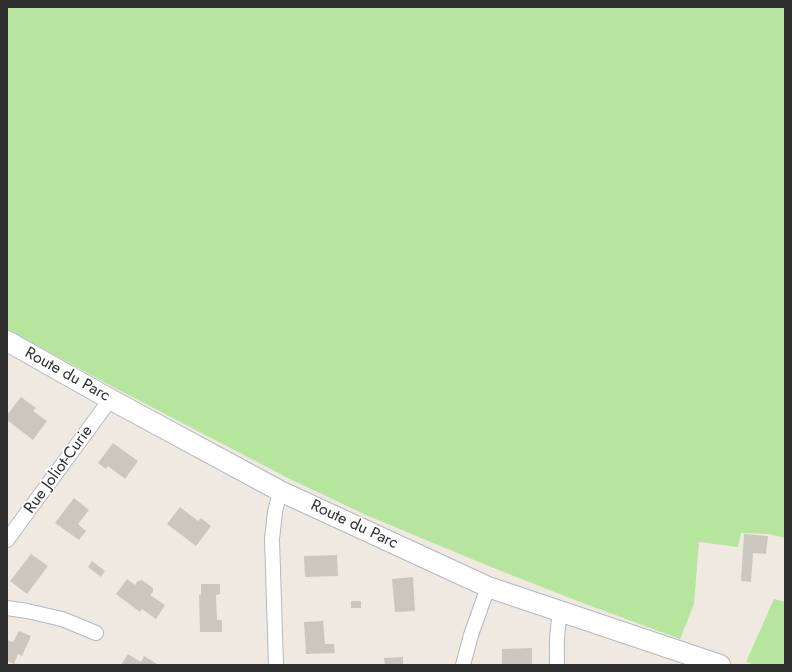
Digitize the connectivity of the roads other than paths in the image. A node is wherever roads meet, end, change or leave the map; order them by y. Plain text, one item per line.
1 (7, 341) edge
2 (108, 398) junction
3 (280, 491) junction
4 (7, 540) edge
5 (488, 587) junction
6 (7, 608) edge
7 (561, 611) junction
8 (96, 633) dead end
9 (276, 665) edge
10 (463, 665) edge
11 (557, 665) edge
12 (720, 665) edge

1 - 2 street, Route du Parc
2 - 3 street, Route du Parc
2 - 4 street, Rue Joliot-Curie
3 - 5 street, Route du Parc
3 - 9 street
5 - 7 street, Route du Parc
5 - 10 street
6 - 8 street
7 - 11 street
7 - 12 street, Route du Parc

